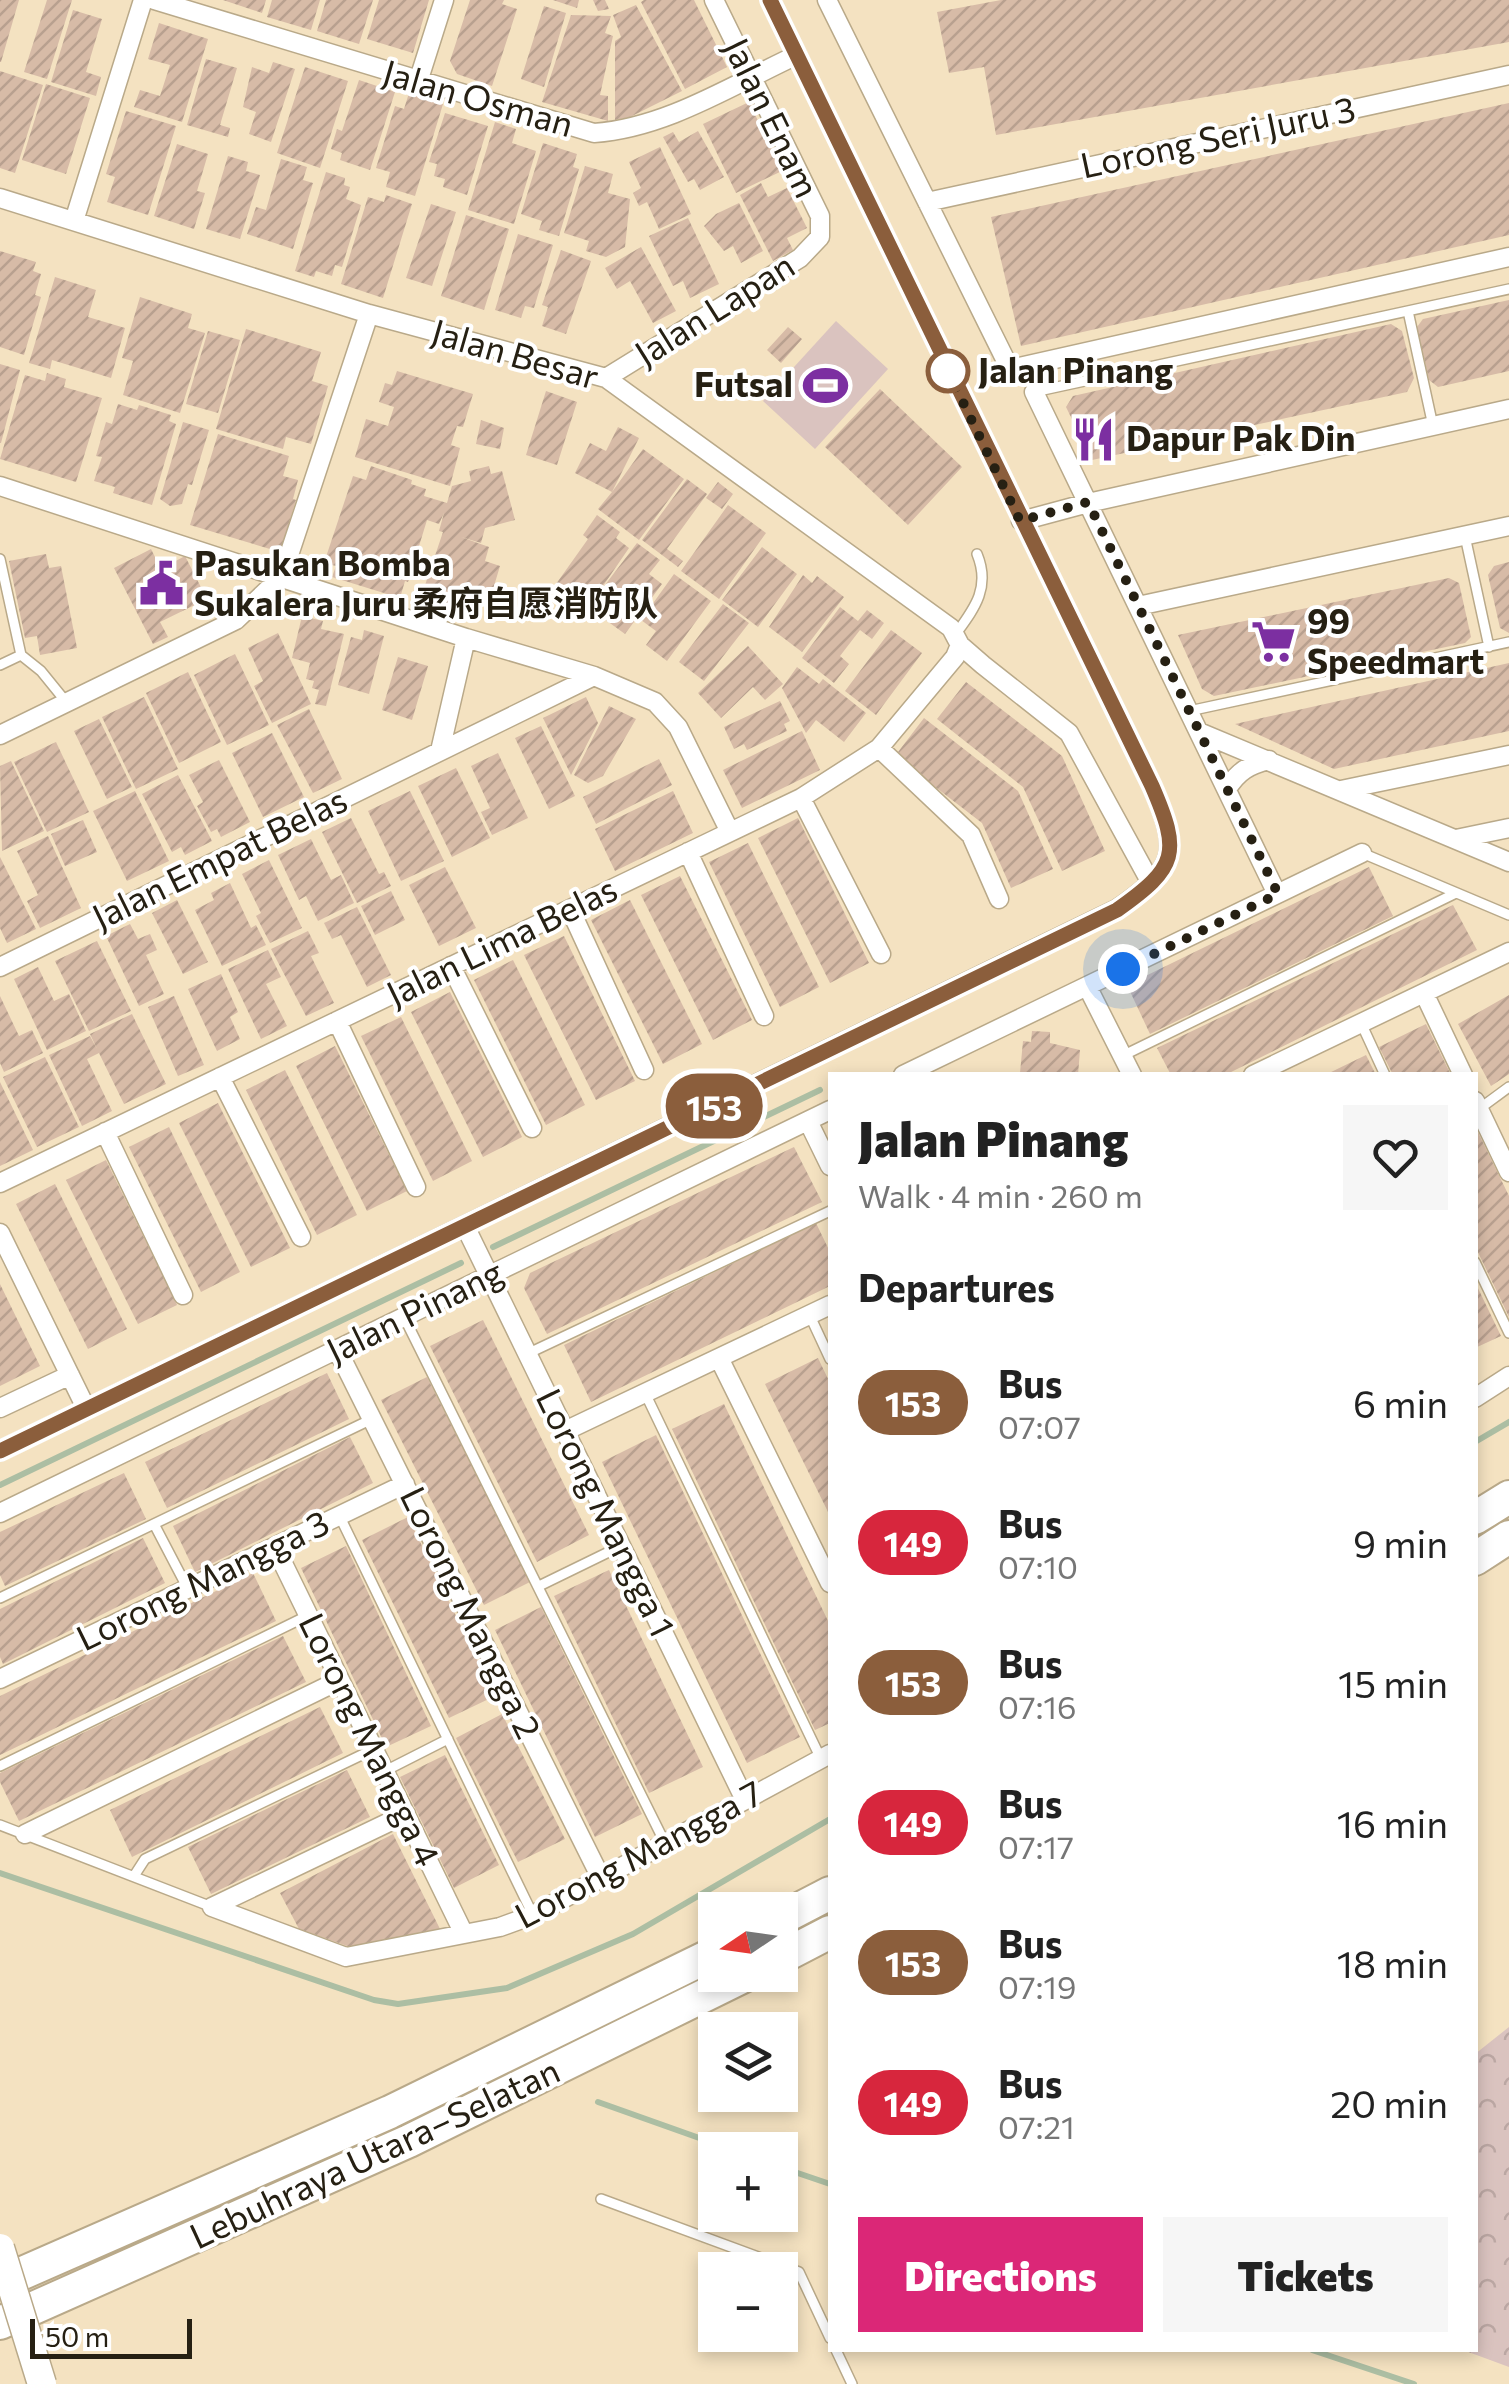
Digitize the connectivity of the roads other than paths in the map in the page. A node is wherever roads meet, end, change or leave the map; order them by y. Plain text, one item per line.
1 (143, 0) edge
2 (154, 0) edge
3 (444, 0) edge
4 (714, 0) edge
5 (770, 0) edge
6 (826, 0) edge
7 (797, 54) junction
8 (1509, 75) edge
9 (751, 76) junction
10 (418, 82) junction
11 (0, 198) edge
12 (926, 202) junction
13 (74, 221) junction
14 (820, 238) joint
15 (1509, 257) edge
16 (1509, 290) edge
17 (1408, 311) junction
18 (370, 314) junction
19 (606, 378) junction
20 (1034, 392) joint
21 (1509, 410) edge
22 (1433, 426) junction
23 (0, 486) edge
24 (1088, 502) junction
25 (1020, 521) junction
26 (1509, 526) edge
27 (1465, 536) junction
28 (977, 554) dead end
29 (0, 559) edge
30 (282, 576) junction
31 (1138, 606) junction
32 (466, 638) junction
33 (957, 640) junction
34 (1509, 642) edge
35 (1490, 647) junction
36 (21, 655) junction
37 (0, 665) edge
38 (594, 676) junction
39 (67, 703) junction
40 (1189, 711) junction
41 (1199, 732) junction
42 (0, 735) edge
43 (878, 748) junction
44 (440, 751) junction
45 (1509, 755) edge
46 (1269, 760) junction
47 (1227, 790) junction
48 (1340, 790) junction
49 (801, 798) junction
50 (1509, 828) edge
51 (730, 832) junction
52 (1455, 839) junction
53 (688, 852) junction
54 (1362, 852) joint
55 (1509, 862) edge
56 (1152, 883) junction
57 (1456, 893) junction
58 (1278, 894) junction
59 (999, 900) dead end
60 (570, 909) junction
61 (1509, 915) edge
62 (1509, 952) edge
63 (882, 954) dead end
64 (0, 966) edge
65 (451, 966) junction
66 (1087, 986) junction
67 (1424, 993) junction
68 (764, 1016) dead end
69 (336, 1021) junction
70 (1360, 1024) junction
71 (1122, 1056) junction
72 (1293, 1056) junction
73 (644, 1070) dead end
74 (909, 1072) edge
75 (1130, 1072) edge
76 (1260, 1072) edge
77 (1301, 1072) edge
78 (1384, 1072) edge
79 (1462, 1072) edge
80 (220, 1077) junction
81 (1509, 1087) edge
82 (1478, 1103) edge
83 (1478, 1106) edge
84 (828, 1111) edge
85 (808, 1121) junction
86 (532, 1128) dead end
87 (105, 1132) junction
88 (828, 1162) edge
89 (1509, 1172) edge
90 (0, 1182) edge
91 (416, 1187) dead end
92 (828, 1211) edge
93 (465, 1226) junction
94 (0, 1233) edge
95 (301, 1236) dead end
96 (1478, 1268) edge
97 (489, 1276) junction
98 (183, 1295) dead end
99 (828, 1307) edge
100 (809, 1315) junction
101 (404, 1317) junction
102 (1509, 1333) edge
103 (338, 1349) junction
104 (528, 1354) junction
105 (828, 1355) edge
106 (719, 1358) junction
107 (70, 1375) junction
108 (1509, 1376) edge
109 (645, 1393) junction
110 (1478, 1396) edge
111 (0, 1408) edge
112 (86, 1408) junction
113 (372, 1419) junction
114 (565, 1431) junction
115 (0, 1451) edge
116 (405, 1484) junction
117 (1509, 1497) edge
118 (0, 1513) edge
119 (340, 1516) junction
120 (1478, 1516) edge
121 (154, 1524) junction
122 (1509, 1537) edge
123 (620, 1546) junction
124 (275, 1547) junction
125 (1478, 1557) edge
126 (828, 1579) edge
127 (540, 1586) junction
128 (188, 1588) junction
129 (0, 1598) edge
130 (308, 1615) junction
131 (0, 1679) edge
132 (340, 1680) junction
133 (448, 1740) junction
134 (374, 1749) junction
135 (826, 1757) edge
136 (0, 1766) edge
137 (384, 1771) junction
138 (745, 1800) junction
139 (406, 1814) junction
140 (0, 1825) edge
141 (25, 1834) junction
142 (665, 1844) junction
143 (134, 1876) junction
144 (601, 1878) junction
145 (828, 1894) edge
146 (212, 1907) junction
147 (798, 1910) edge
148 (533, 1915) junction
149 (828, 1933) edge
150 (464, 1934) junction
151 (798, 1949) edge
152 (698, 1961) edge
153 (711, 1992) edge
154 (601, 2199) dead end
155 (0, 2248) edge
156 (0, 2283) edge
157 (0, 2323) edge
158 (828, 2334) edge
159 (837, 2352) edge
160 (42, 2384) edge
161 (852, 2384) edge

1 - 13 street
2 - 10 street, Jalan Osman
3 - 10 street
4 - 9 street, Jalan Enam
5 - 7 street
6 - 12 street
7 - 9 street, Jalan Osman
7 - 25 street
8 - 12 street, Lorong Seri Juru 3
9 - 10 street, Jalan Osman
9 - 14 street, Jalan Enam
11 - 13 street, Jalan Besar
12 - 15 street
13 - 18 street, Jalan Besar
14 - 19 street, Jalan Lapan
16 - 17 lane
17 - 20 lane
17 - 22 lane
18 - 19 street, Jalan Besar
18 - 30 street
19 - 33 street, Jalan Besar
20 - 24 street
21 - 22 street
22 - 24 street
23 - 30 street
24 - 25 street
24 - 31 street
25 - 56 street
26 - 27 street
27 - 31 street
27 - 35 lane
28 - 33 lane
29 - 36 lane
30 - 32 street
30 - 39 street
31 - 40 street
32 - 38 street
32 - 44 street
33 - 43 street, Jalan Lima Belas
33 - 56 street, Jalan Besar
34 - 35 lane
35 - 40 lane
36 - 37 lane
36 - 39 lane
38 - 44 street, Jalan Empat Belas
38 - 51 street
39 - 42 street
40 - 41 street
41 - 46 street
41 - 47 street
43 - 49 street, Jalan Lima Belas
43 - 59 street
44 - 64 street, Jalan Empat Belas
45 - 48 street
46 - 47 street
46 - 48 street
47 - 58 street
48 - 52 street
49 - 51 street, Jalan Lima Belas
49 - 63 street
50 - 52 street
51 - 53 street, Jalan Lima Belas
52 - 55 street
53 - 60 street, Jalan Lima Belas
53 - 68 street
54 - 57 lane
54 - 58 street
56 - 93 street, Jalan Pinang
57 - 61 lane
57 - 71 lane
58 - 66 street
60 - 65 street, Jalan Lima Belas
60 - 73 street
62 - 67 street
65 - 69 street, Jalan Lima Belas
65 - 86 street
66 - 71 street
66 - 74 street
67 - 70 street
67 - 79 street
69 - 80 street, Jalan Lima Belas
69 - 91 street
70 - 72 street
70 - 78 lane
71 - 75 street
72 - 76 street
72 - 77 street
80 - 87 street, Jalan Lima Belas
80 - 95 street
81 - 82 lane
83 - 89 street
84 - 85 street, Jalan Pinang
85 - 88 street
85 - 97 street, Jalan Pinang
87 - 90 street, Jalan Lima Belas
87 - 98 street
92 - 104 lane
93 - 97 street, Lorong Mangga 1
93 - 112 street, Jalan Pinang
94 - 107 street
96 - 102 lane
97 - 101 street, Jalan Pinang
97 - 104 street, Lorong Mangga 1
99 - 100 street
100 - 105 lane
100 - 106 street
101 - 103 street, Jalan Pinang
101 - 127 lane
103 - 113 street, Lorong Mangga 2
103 - 118 street, Jalan Pinang
104 - 114 street, Lorong Mangga 1
106 - 109 street
106 - 126 street
107 - 111 street
107 - 112 street
108 - 110 street
109 - 114 street
109 - 135 lane
112 - 115 street, Jalan Pinang
113 - 116 street, Lorong Mangga 2
113 - 121 lane
114 - 123 street, Lorong Mangga 1
116 - 119 street, Lorong Mangga 3
116 - 144 street, Lorong Mangga 2
117 - 120 highway
119 - 124 street, Lorong Mangga 3
119 - 133 lane
121 - 128 lane
121 - 129 lane
122 - 125 highway
123 - 127 lane
123 - 138 street, Lorong Mangga 1
124 - 128 street, Lorong Mangga 3
124 - 130 street, Lorong Mangga 4
127 - 142 lane
128 - 131 street, Lorong Mangga 3
130 - 132 street, Lorong Mangga 4
130 - 136 lane
132 - 134 street, Lorong Mangga 4
132 - 141 street
133 - 137 lane
133 - 148 lane
134 - 137 street, Lorong Mangga 4
134 - 143 lane
135 - 138 street, Lorong Mangga 7
137 - 139 street, Lorong Mangga 4
138 - 142 street, Lorong Mangga 7
139 - 146 street
139 - 150 street, Lorong Mangga 4
140 - 141 lane
141 - 143 lane
142 - 144 street, Lorong Mangga 7
143 - 146 lane
144 - 148 street, Lorong Mangga 7
145 - 147 highway
146 - 150 street, Lorong Mangga 7
148 - 150 street, Lorong Mangga 7
149 - 151 highway
152 - 156 highway, Lebuhraya Utara–Selatan
153 - 157 highway, Lebuhraya Utara–Selatan
154 - 158 lane
155 - 160 main road, bridge
159 - 161 lane

